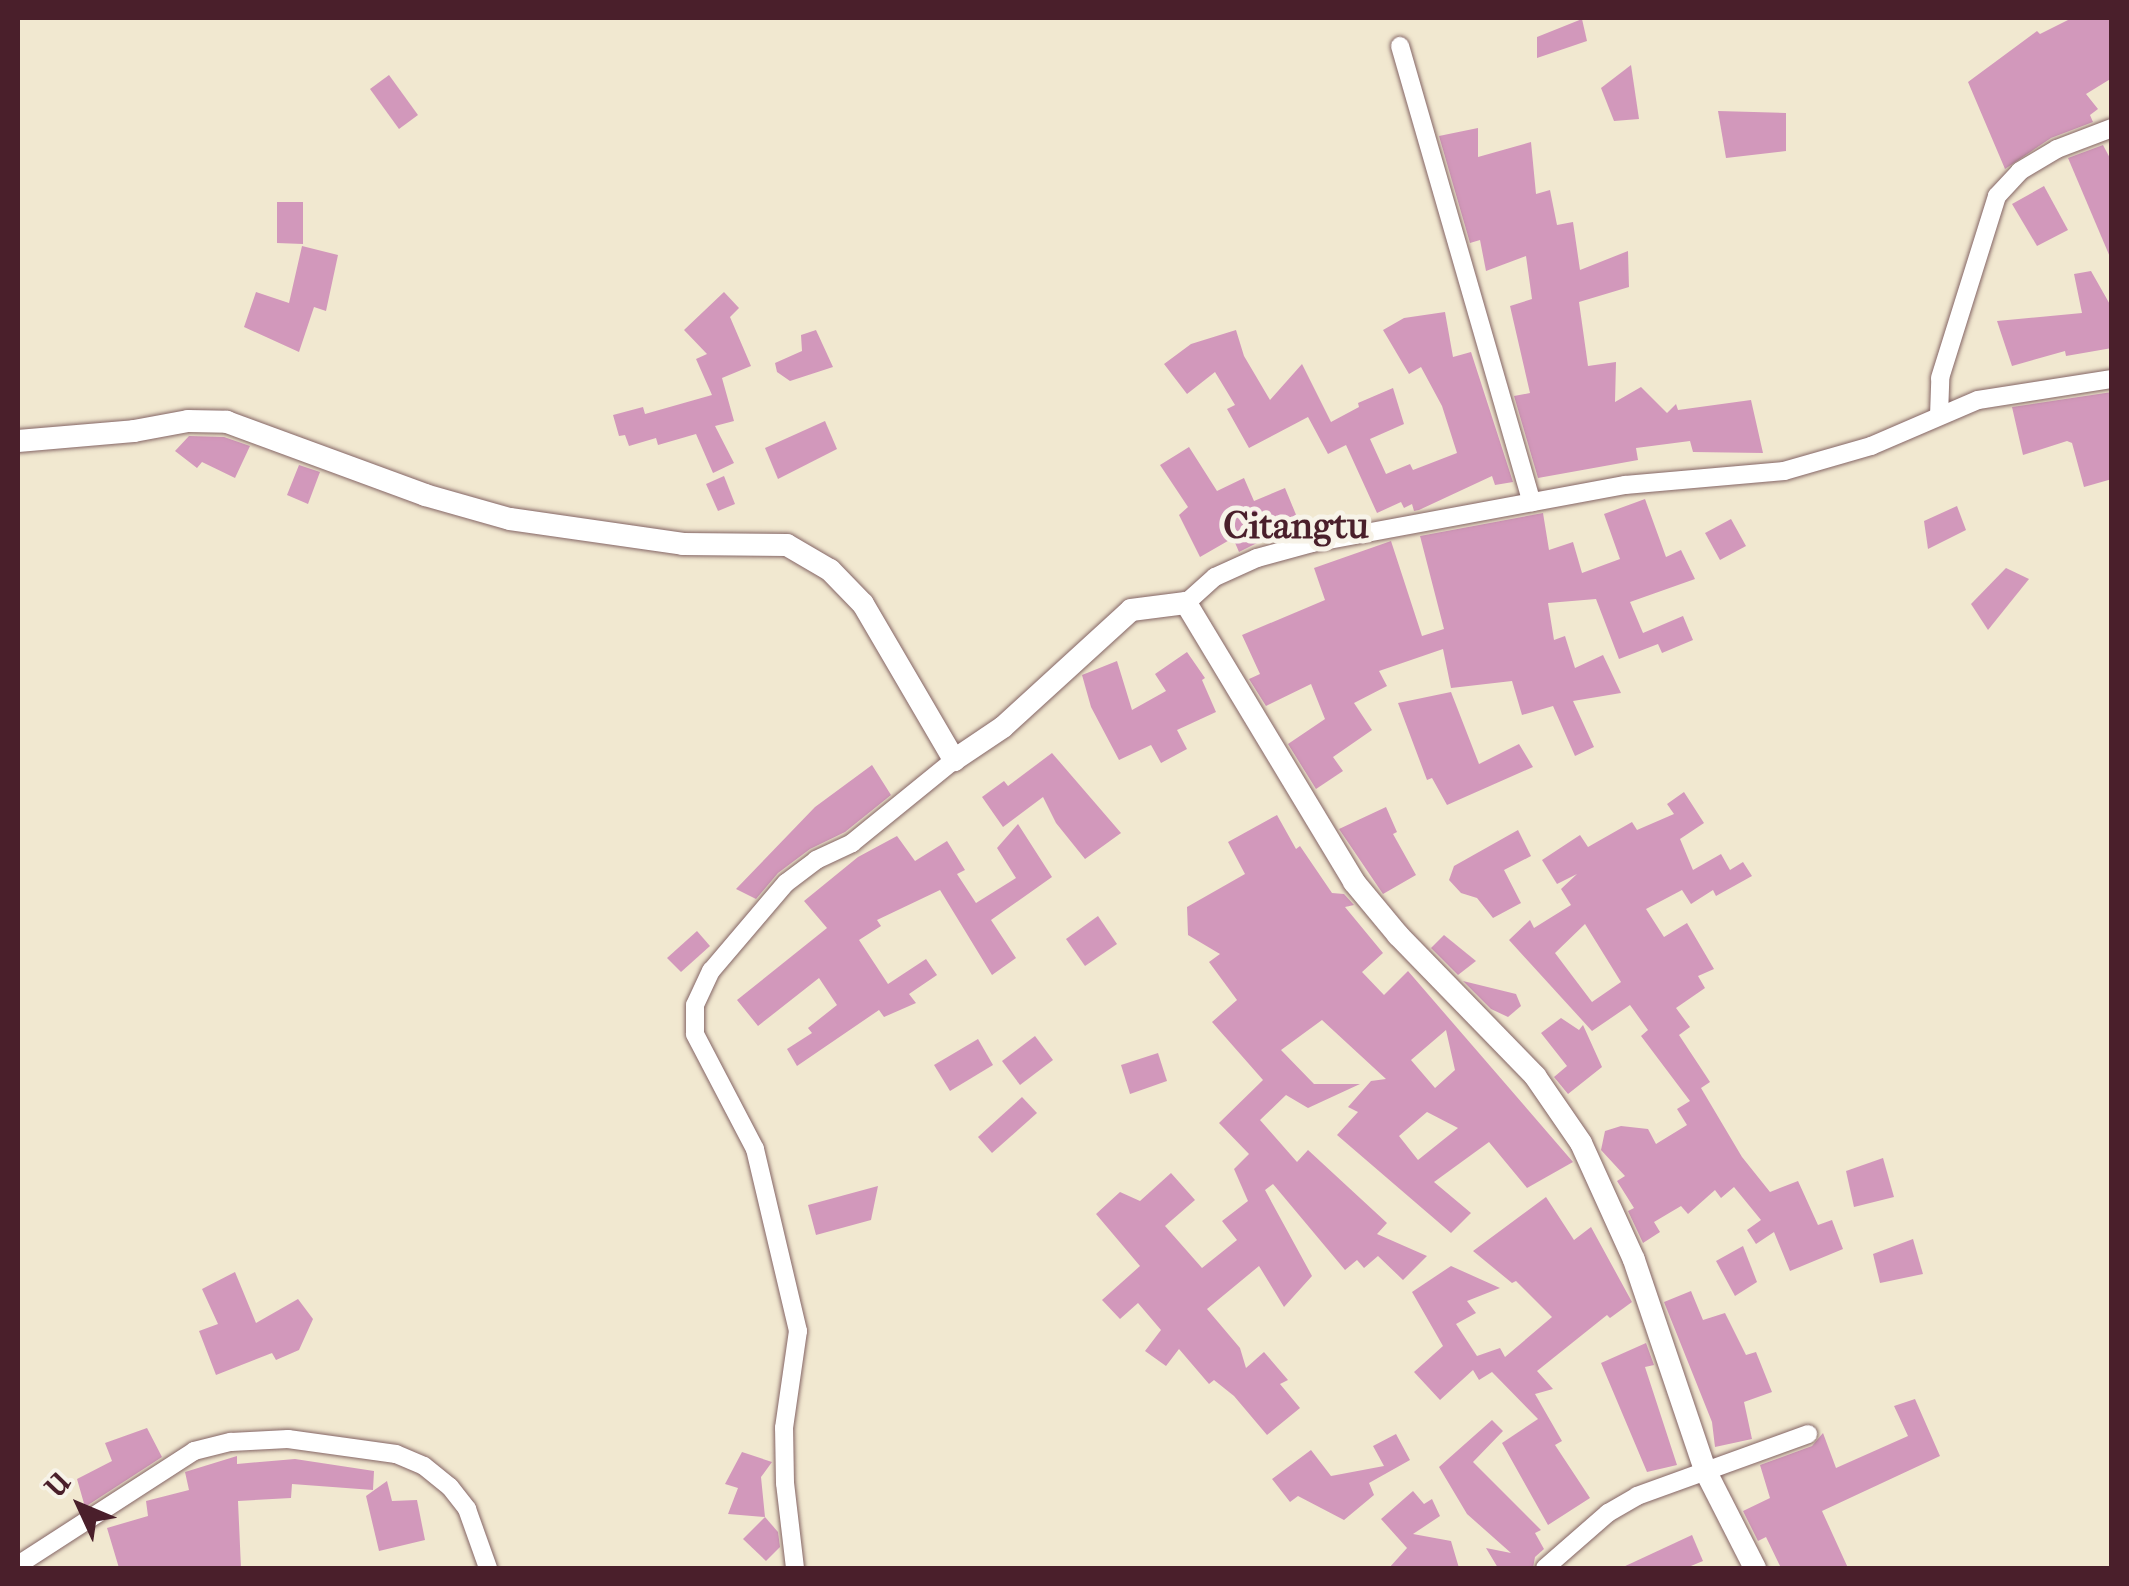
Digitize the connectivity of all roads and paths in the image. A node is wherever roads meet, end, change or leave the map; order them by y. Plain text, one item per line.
1 (1400, 46) dead end
2 (2112, 128) edge
3 (2112, 380) edge
4 (1939, 416) junction
5 (18, 441) edge
6 (1532, 502) junction
7 (1186, 603) junction
8 (954, 760) junction
9 (1808, 1434) dead end
10 (1705, 1470) junction
11 (798, 1564) edge
12 (18, 1565) edge
13 (488, 1568) edge
14 (1545, 1568) edge
15 (1755, 1568) edge

1 - 6 street
2 - 4 street
3 - 4 street
4 - 6 street
5 - 8 street
6 - 7 street
7 - 8 street
7 - 10 street
8 - 11 street
9 - 10 street
10 - 14 street
10 - 15 street
12 - 13 street

